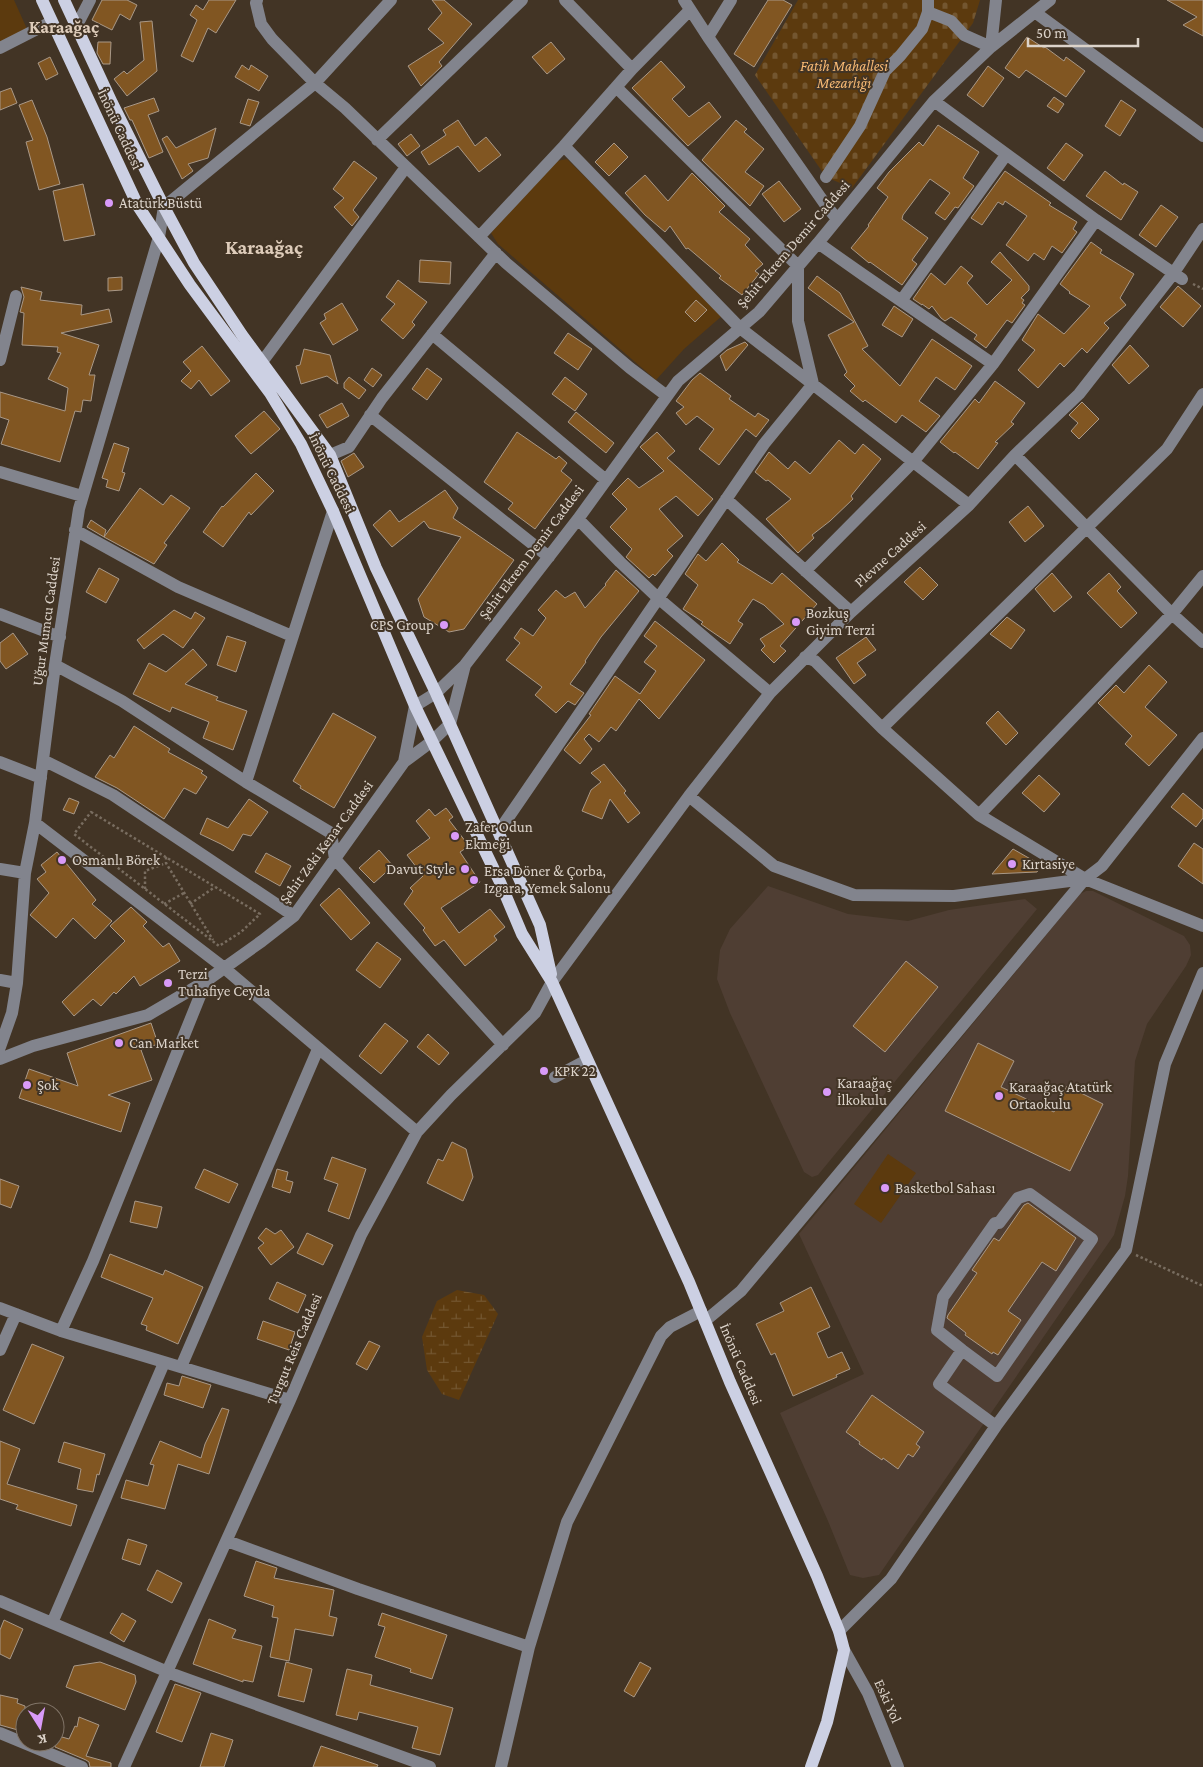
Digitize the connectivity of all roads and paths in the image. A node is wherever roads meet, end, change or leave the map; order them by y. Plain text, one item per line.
1 (42, 0) edge
2 (64, 0) edge
3 (90, 0) edge
4 (257, 0) edge
5 (391, 0) edge
6 (522, 0) edge
7 (565, 0) edge
8 (731, 0) edge
9 (996, 0) edge
10 (1050, 0) edge
11 (687, 5) edge
12 (928, 6) edge
13 (1036, 13) junction
14 (720, 19) junction
15 (51, 22) junction
16 (699, 23) junction
17 (76, 27) junction
18 (708, 38) junction
19 (991, 47) junction
20 (0, 48) edge
21 (632, 69) junction
22 (315, 83) junction
23 (616, 87) junction
24 (934, 102) junction
25 (1203, 136) edge
26 (377, 140) junction
27 (564, 146) junction
28 (1006, 155) junction
29 (406, 167) junction
30 (826, 177) dead end
31 (164, 207) junction
32 (837, 219) junction
33 (1096, 220) junction
34 (1203, 229) edge
35 (159, 237) junction
36 (479, 237) junction
37 (818, 243) junction
38 (496, 253) junction
39 (798, 266) junction
40 (1178, 276) junction
41 (16, 296) dead end
42 (901, 301) junction
43 (740, 328) junction
44 (432, 334) junction
45 (3, 337) edge
46 (0, 360) edge
47 (262, 362) junction
48 (993, 364) junction
49 (813, 384) junction
50 (1203, 394) edge
51 (667, 396) junction
52 (370, 415) junction
53 (330, 455) junction
54 (1015, 455) junction
55 (913, 462) junction
56 (0, 472) edge
57 (606, 480) junction
58 (82, 496) junction
59 (726, 499) junction
60 (969, 505) junction
61 (333, 511) junction
62 (578, 519) junction
63 (1088, 527) junction
64 (75, 530) junction
65 (549, 557) junction
66 (806, 571) junction
67 (1203, 576) edge
68 (658, 598) junction
69 (851, 612) junction
70 (0, 614) edge
71 (1172, 614) junction
72 (292, 636) junction
73 (60, 637) junction
74 (1203, 642) edge
75 (805, 657) junction
76 (55, 665) junction
77 (465, 666) junction
78 (770, 693) junction
79 (436, 694) junction
80 (414, 706) junction
81 (450, 724) junction
82 (882, 728) junction
83 (1203, 738) edge
84 (431, 742) junction
85 (43, 760) junction
86 (0, 762) edge
87 (404, 762) junction
88 (41, 778) junction
89 (246, 782) junction
90 (689, 796) junction
91 (978, 816) junction
92 (35, 823) junction
93 (499, 831) junction
94 (166, 857) junction
95 (335, 859) junction
96 (166, 862) junction
97 (0, 869) edge
98 (25, 873) junction
99 (1085, 879) junction
100 (215, 887) junction
101 (146, 890) junction
102 (184, 893) junction
103 (164, 904) junction
104 (190, 904) junction
105 (294, 916) junction
106 (1202, 922) edge
107 (214, 943) junction
108 (223, 968) junction
109 (1203, 973) edge
110 (0, 980) edge
111 (206, 981) junction
112 (552, 982) junction
113 (17, 983) junction
114 (503, 1045) junction
115 (0, 1047) edge
116 (318, 1049) junction
117 (0, 1059) edge
118 (587, 1060) junction
119 (555, 1077) dead end
120 (417, 1132) junction
121 (1126, 1250) junction
122 (1203, 1286) edge
123 (0, 1308) edge
124 (16, 1314) junction
125 (703, 1316) junction
126 (61, 1331) junction
127 (0, 1350) edge
128 (962, 1350) junction
129 (164, 1363) junction
130 (181, 1367) junction
131 (290, 1400) junction
132 (996, 1426) junction
133 (227, 1541) junction
134 (0, 1601) edge
135 (52, 1623) junction
136 (839, 1631) junction
137 (529, 1646) junction
138 (844, 1650) junction
139 (168, 1672) junction
140 (0, 1733) edge
141 (82, 1767) edge
142 (124, 1767) edge
143 (430, 1767) edge
144 (501, 1767) edge
145 (811, 1767) edge
146 (898, 1767) edge

1 - 15 main road, İnönü Caddesi
2 - 17 main road, İnönü Caddesi
3 - 17 street
4 - 22 street
5 - 22 street
6 - 26 street
7 - 21 street
8 - 14 street
9 - 19 street
10 - 13 street, Şehit Ekrem Demir Caddesi
11 - 16 street
11 - 21 street
12 - 19 street
12 - 30 street
13 - 19 street, Şehit Ekrem Demir Caddesi
13 - 25 street
14 - 16 street
14 - 18 street
15 - 20 street
15 - 35 main road, İnönü Caddesi
16 - 18 street
17 - 31 main road, İnönü Caddesi
18 - 32 street
19 - 24 street, Şehit Ekrem Demir Caddesi
21 - 23 street
22 - 26 street
22 - 31 street
23 - 27 street
23 - 39 street
24 - 28 street
24 - 32 street, Şehit Ekrem Demir Caddesi
26 - 29 street
27 - 36 street
27 - 43 street
28 - 33 street
28 - 42 street
29 - 36 street
29 - 47 street
31 - 35 street, Uğur Mumcu Caddesi
31 - 47 main road, İnönü Caddesi
32 - 37 street, Şehit Ekrem Demir Caddesi
33 - 40 street
33 - 48 street
34 - 40 street, Plevne Caddesi
35 - 58 street, Uğur Mumcu Caddesi
35 - 61 main road, İnönü Caddesi
36 - 38 street
37 - 39 street, Şehit Ekrem Demir Caddesi
37 - 42 street
38 - 44 street
38 - 51 street
39 - 43 street, Şehit Ekrem Demir Caddesi
39 - 49 street
40 - 54 street, Plevne Caddesi
41 - 45 street
42 - 48 street
43 - 49 street
43 - 51 street, Şehit Ekrem Demir Caddesi
44 - 52 street
44 - 57 street
45 - 46 street
47 - 53 main road, İnönü Caddesi
48 - 55 street
49 - 55 street
49 - 59 street
50 - 63 street
51 - 57 street, Şehit Ekrem Demir Caddesi
52 - 53 street
52 - 65 street
53 - 79 main road, İnönü Caddesi
54 - 60 street, Plevne Caddesi
54 - 63 street
55 - 60 street
55 - 66 street
56 - 58 street
57 - 62 street, Şehit Ekrem Demir Caddesi
58 - 64 street, Uğur Mumcu Caddesi
59 - 66 street
59 - 68 street
60 - 69 street, Plevne Caddesi
61 - 72 street
61 - 80 main road, İnönü Caddesi
62 - 65 street, Şehit Ekrem Demir Caddesi
62 - 68 street
63 - 71 street
63 - 82 street
64 - 72 street
64 - 73 street, Uğur Mumcu Caddesi
65 - 77 street, Şehit Ekrem Demir Caddesi
66 - 69 street
67 - 71 street
68 - 78 street
68 - 93 street
69 - 75 street, Plevne Caddesi
70 - 73 street
71 - 74 street
71 - 91 street
72 - 89 street
73 - 76 street, Uğur Mumcu Caddesi
75 - 78 street, Plevne Caddesi
75 - 82 street
76 - 85 street, Uğur Mumcu Caddesi
76 - 89 street
77 - 79 street
77 - 81 street
78 - 90 street, Plevne Caddesi
79 - 80 street
79 - 81 main road, İnönü Caddesi
80 - 84 main road, İnönü Caddesi
80 - 87 street
81 - 84 street
81 - 93 main road, İnönü Caddesi
82 - 91 street
83 - 99 street
84 - 87 street
84 - 112 main road, İnönü Caddesi
85 - 88 street, Uğur Mumcu Caddesi
85 - 105 street
86 - 88 street
87 - 95 street, Şehit Zeki Kenar Caddesi
88 - 92 street, Uğur Mumcu Caddesi
89 - 95 street
90 - 99 street
90 - 112 street, Plevne Caddesi
91 - 99 street
92 - 98 street, Uğur Mumcu Caddesi
92 - 108 street
93 - 112 main road, İnönü Caddesi
94 - 96 path
94 - 100 path
94 - 101 path
95 - 105 street, Şehit Zeki Kenar Caddesi
95 - 114 street
96 - 101 path
96 - 102 path
97 - 98 street
98 - 113 street, Uğur Mumcu Caddesi
99 - 106 street
99 - 125 street
100 - 104 path
100 - 107 path
101 - 103 path
102 - 103 path
102 - 104 path
103 - 107 path
104 - 107 path
105 - 108 street, Şehit Zeki Kenar Caddesi
108 - 111 street, Şehit Zeki Kenar Caddesi
108 - 116 street
109 - 121 street
110 - 113 street
111 - 117 street, Şehit Zeki Kenar Caddesi
111 - 126 street
112 - 114 street, Turgut Reis Caddesi
112 - 118 main road, İnönü Caddesi
113 - 115 street, Uğur Mumcu Caddesi
114 - 120 street, Turgut Reis Caddesi
116 - 120 street
116 - 130 street
118 - 119 street
118 - 125 main road, İnönü Caddesi
120 - 131 street, Turgut Reis Caddesi
121 - 122 path
121 - 132 street
123 - 124 street
124 - 126 street
124 - 127 street
125 - 136 main road, İnönü Caddesi
125 - 137 street
126 - 129 street
128 - 128 street
128 - 132 street
129 - 130 street
129 - 135 street
130 - 131 street
131 - 133 street, Turgut Reis Caddesi
132 - 136 street
133 - 137 street
133 - 139 street, Turgut Reis Caddesi
134 - 135 street
135 - 139 street
136 - 138 main road, İnönü Caddesi
137 - 144 street
138 - 145 main road, İnönü Caddesi
138 - 146 street, Eski Yol
139 - 142 street, Turgut Reis Caddesi
139 - 143 street
140 - 141 street

